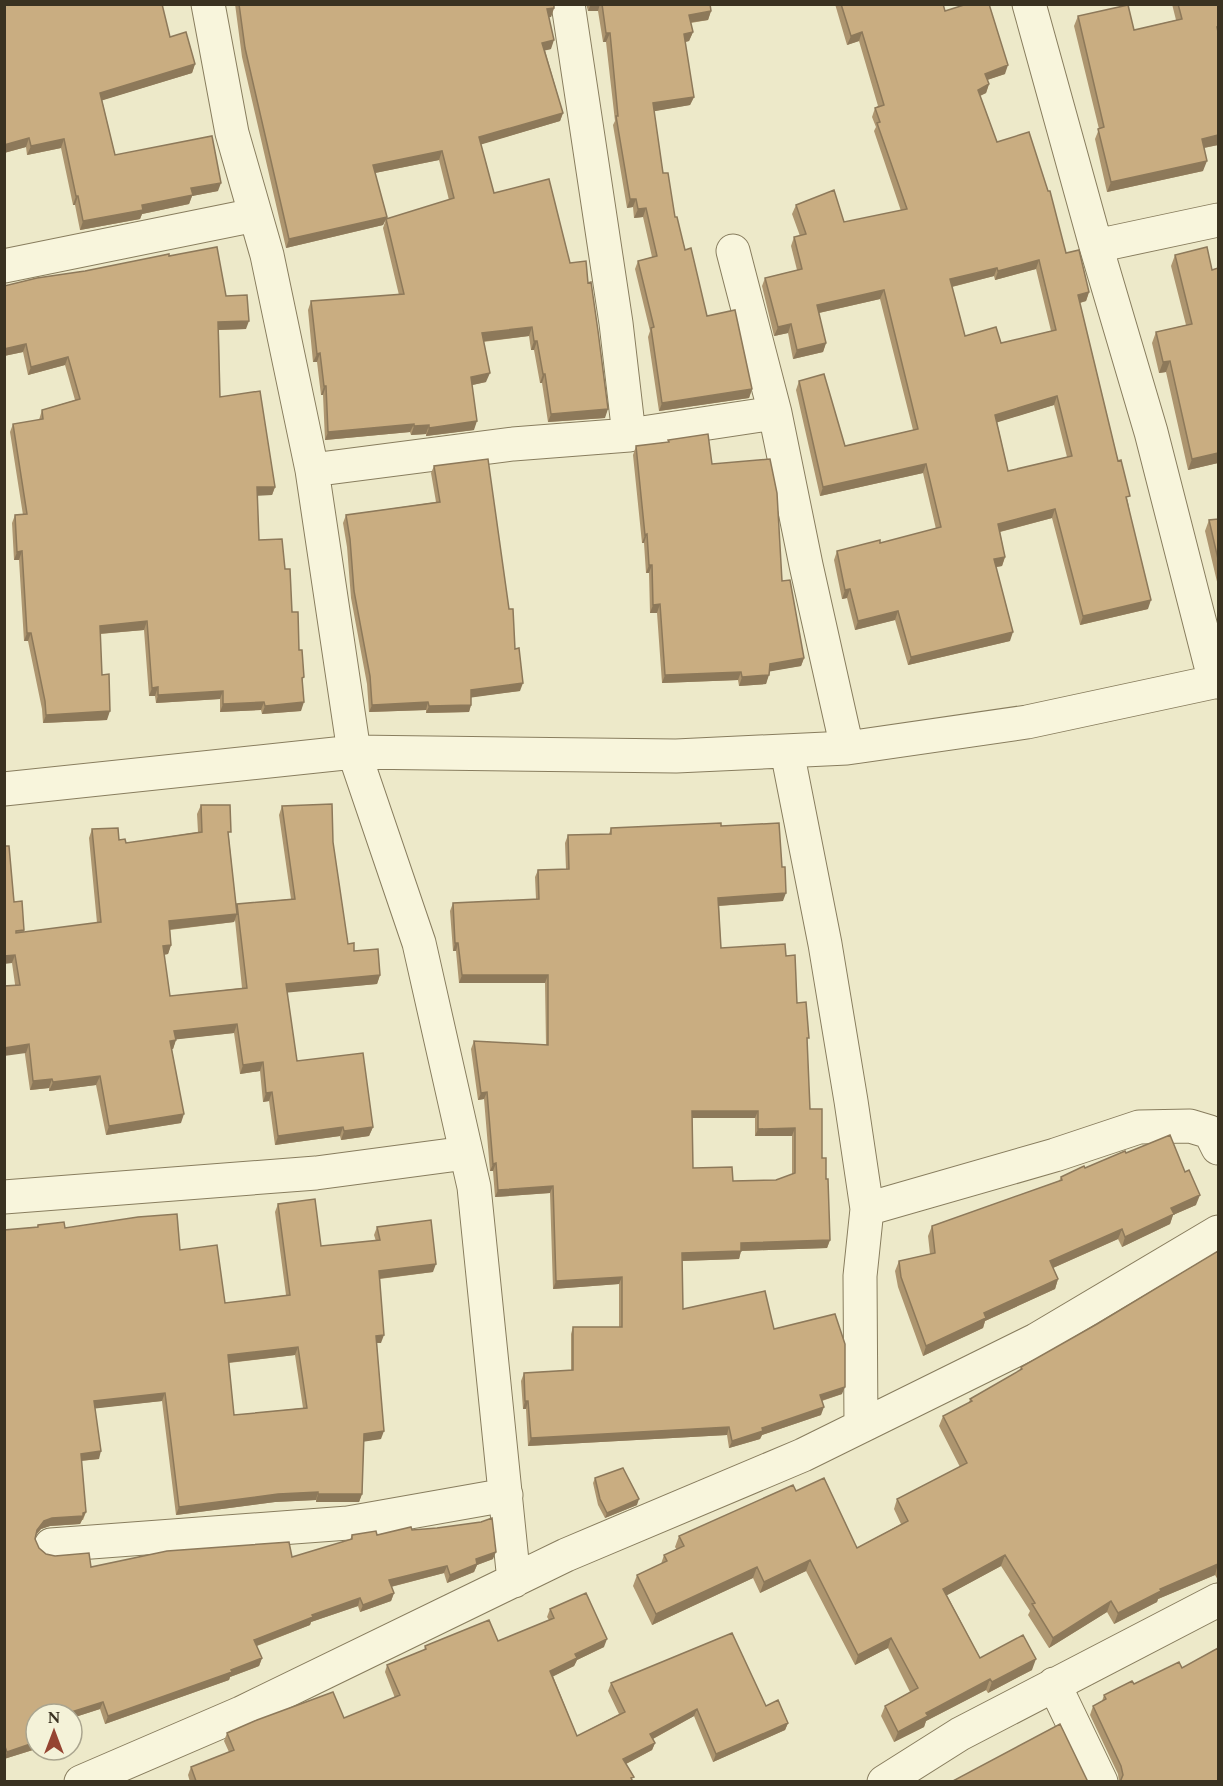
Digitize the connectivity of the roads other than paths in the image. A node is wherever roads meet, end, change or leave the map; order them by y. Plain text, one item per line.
1 (208, 4) edge
2 (568, 4) edge
3 (1029, 4) edge
4 (255, 215) junction
5 (1218, 220) edge
6 (1096, 246) junction
7 (733, 251) dead end
8 (4, 266) edge
9 (775, 413) junction
10 (629, 435) junction
11 (312, 470) junction
12 (1217, 682) edge
13 (847, 748) junction
14 (787, 751) junction
15 (354, 752) junction
16 (4, 789) edge
17 (1218, 1148) edge
18 (466, 1153) junction
19 (4, 1197) edge
20 (867, 1209) junction
21 (1218, 1232) edge
22 (861, 1426) junction
23 (506, 1495) junction
24 (51, 1545) dead end
25 (514, 1581) junction
26 (1218, 1600) edge
27 (1054, 1684) junction
28 (81, 1782) edge
29 (884, 1782) edge
30 (1101, 1782) edge

1 - 4 street
2 - 10 street
3 - 6 street
4 - 8 street
4 - 11 street
5 - 6 street
6 - 12 street
7 - 9 street
9 - 10 street
9 - 13 street
10 - 11 street
11 - 15 street
12 - 13 street
13 - 14 street
14 - 15 street
14 - 20 street
15 - 16 street
15 - 18 street
17 - 20 street
18 - 19 street
18 - 23 street
20 - 22 street
21 - 22 street
22 - 25 street
23 - 24 street
23 - 25 street
25 - 28 street
26 - 27 street
27 - 29 street
27 - 30 street

